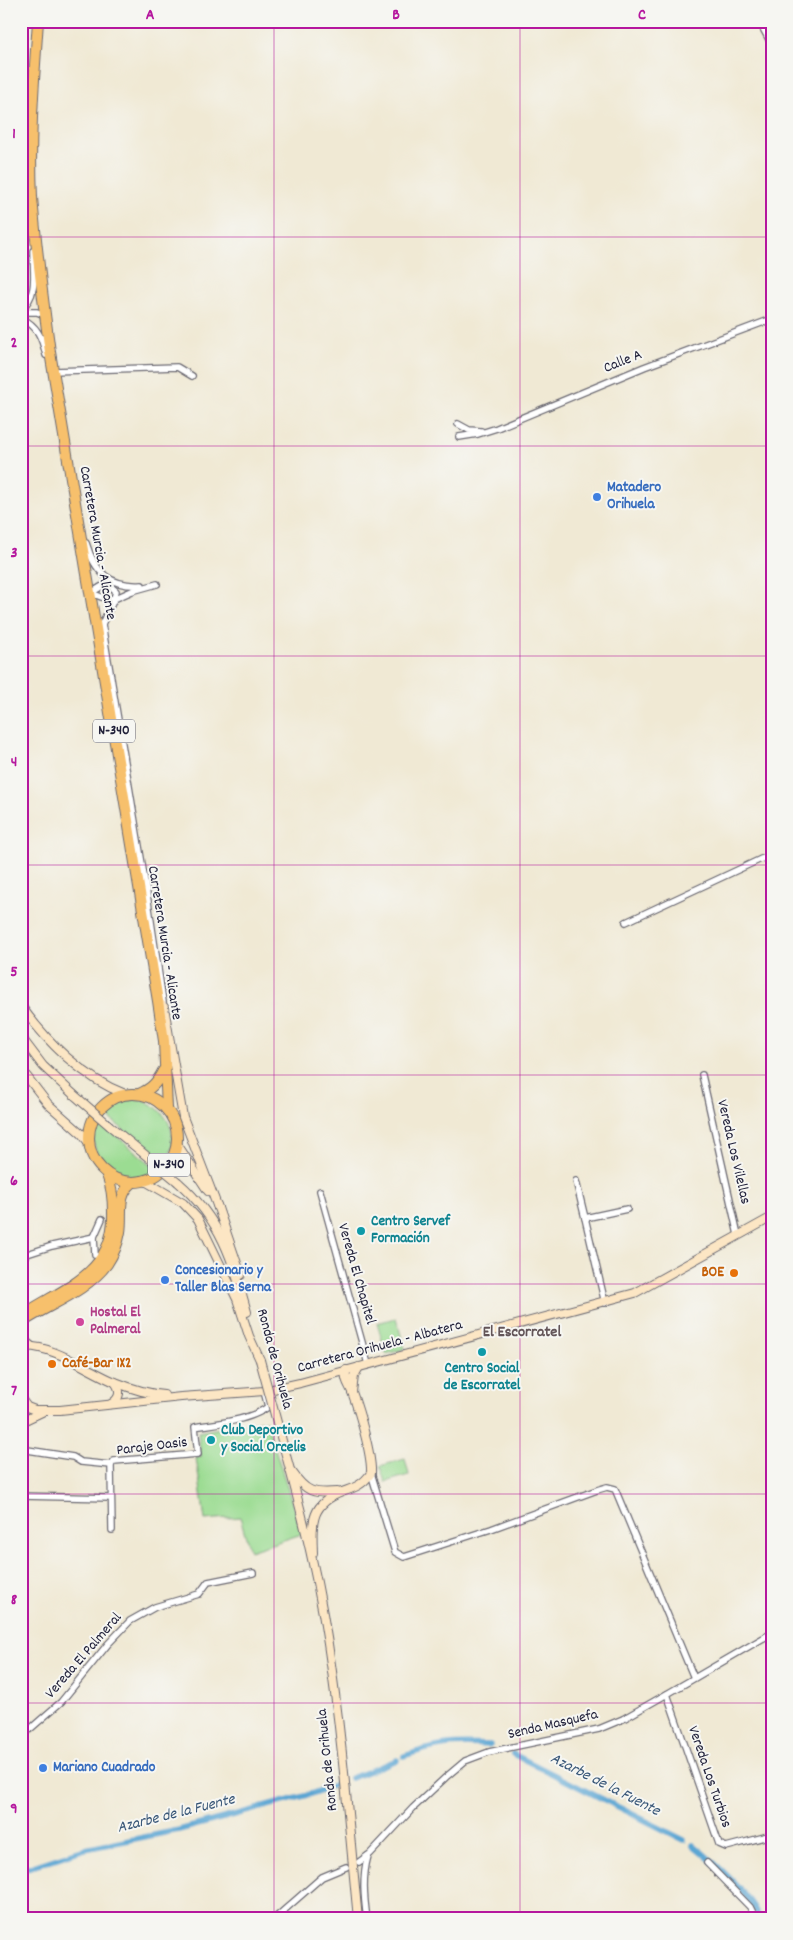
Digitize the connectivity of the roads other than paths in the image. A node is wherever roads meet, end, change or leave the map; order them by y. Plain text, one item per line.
1 (38, 21) edge
2 (759, 21) edge
3 (772, 45) edge
4 (34, 214) junction
5 (21, 311) edge
6 (45, 315) junction
7 (21, 318) edge
8 (772, 319) edge
9 (53, 371) junction
10 (192, 376) dead end
11 (57, 394) junction
12 (458, 424) dead end
13 (486, 432) junction
14 (459, 437) dead end
15 (78, 515) junction
16 (109, 585) junction
17 (121, 585) junction
18 (91, 593) junction
19 (114, 599) junction
20 (772, 856) edge
21 (626, 922) dead end
22 (156, 972) junction
23 (161, 1004) junction
24 (21, 1006) edge
25 (21, 1037) edge
26 (164, 1068) junction
27 (21, 1069) edge
28 (702, 1075) dead end
29 (125, 1094) junction
30 (139, 1094) junction
31 (167, 1109) junction
32 (89, 1143) junction
33 (177, 1144) junction
34 (107, 1175) junction
35 (145, 1181) junction
36 (576, 1181) dead end
37 (132, 1183) junction
38 (320, 1191) dead end
39 (218, 1208) junction
40 (627, 1208) dead end
41 (772, 1217) edge
42 (585, 1218) junction
43 (102, 1219) dead end
44 (738, 1235) junction
45 (94, 1237) junction
46 (95, 1255) dead end
47 (21, 1256) edge
48 (606, 1302) junction
49 (246, 1311) junction
50 (21, 1314) edge
51 (21, 1323) edge
52 (21, 1338) edge
53 (31, 1346) junction
54 (21, 1347) edge
55 (260, 1360) junction
56 (368, 1364) junction
57 (360, 1366) junction
58 (346, 1370) junction
59 (325, 1376) junction
60 (115, 1382) junction
61 (264, 1391) junction
62 (352, 1392) junction
63 (181, 1396) junction
64 (21, 1399) edge
65 (111, 1404) junction
66 (47, 1410) junction
67 (21, 1422) edge
68 (21, 1449) edge
69 (110, 1465) junction
70 (289, 1467) junction
71 (370, 1473) junction
72 (361, 1484) junction
73 (342, 1492) junction
74 (21, 1496) edge
75 (378, 1496) junction
76 (111, 1498) junction
77 (112, 1530) dead end
78 (314, 1572) junction
79 (253, 1573) dead end
80 (772, 1633) edge
81 (694, 1678) junction
82 (667, 1694) junction
83 (21, 1737) edge
84 (772, 1835) edge
85 (368, 1856) junction
86 (359, 1862) dead end
87 (707, 1863) dead end
88 (346, 1866) dead end
89 (274, 1919) edge
90 (358, 1919) edge
91 (367, 1919) edge
92 (756, 1919) edge

1 - 4 highway, Carretera Murcia - Alicante / N-340
2 - 3 street
4 - 5 street
4 - 6 highway, Carretera Murcia - Alicante / N-340
5 - 6 street
6 - 9 highway, Carretera Murcia - Alicante / N-340
7 - 11 street
8 - 13 street, Calle A
9 - 10 street
9 - 11 highway, Carretera Murcia - Alicante / N-340
11 - 15 highway, Carretera Murcia - Alicante / N-340
12 - 13 street
13 - 14 street, Calle A
15 - 17 street
15 - 18 highway, Carretera Murcia - Alicante / N-340
16 - 17 street
16 - 18 street
16 - 19 street
17 - 19 street
18 - 19 street
18 - 22 highway, Carretera Murcia - Alicante / N-340
19 - 22 street
20 - 21 street
22 - 23 highway, Carretera Murcia - Alicante / N-340
23 - 26 highway, Carretera Murcia - Alicante / N-340
23 - 39 main road
24 - 29 main road
25 - 49 main road, Ronda de Orihuela, bridge
26 - 30 highway
26 - 31 highway, Carretera Murcia - Alicante / N-340
27 - 32 main road
28 - 44 street, Vereda Los Vilellas
29 - 30 highway
29 - 32 highway
30 - 31 highway
31 - 33 highway, N-340
32 - 34 highway
33 - 35 highway, N-340
33 - 39 main road
34 - 37 highway, N-340
34 - 50 highway
35 - 37 highway, N-340
35 - 55 main road
36 - 42 street
37 - 51 highway, N-340
38 - 56 street, Vereda El Chapitel
39 - 49 main road
40 - 42 street
41 - 44 main road, Carretera Orihuela - Albatera
42 - 48 street
43 - 45 street
44 - 48 main road, Carretera Orihuela - Albatera
45 - 46 street
45 - 47 street
48 - 56 main road, Carretera Orihuela - Albatera
49 - 55 main road, Ronda de Orihuela
52 - 53 main road
53 - 54 main road
53 - 60 main road
55 - 70 main road, Ronda de Orihuela, bridge
56 - 57 main road, Carretera Orihuela - Albatera
57 - 58 main road, Carretera Orihuela - Albatera
57 - 62 main road
58 - 59 main road, Carretera Orihuela - Albatera
58 - 62 main road
59 - 61 main road, Carretera Orihuela - Albatera
59 - 62 main road
60 - 63 main road
60 - 65 main road
61 - 63 main road, Carretera Orihuela - Albatera
61 - 69 street, Paraje Oasis
62 - 71 main road
63 - 65 main road
64 - 66 main road
65 - 66 main road
66 - 67 main road
68 - 69 street, Paraje Oasis
69 - 76 street
70 - 73 main road
70 - 78 main road, Ronda de Orihuela
71 - 72 main road
71 - 75 street
72 - 73 main road
72 - 75 street
73 - 78 main road
74 - 76 street
75 - 81 street
76 - 77 street
78 - 90 main road, Ronda de Orihuela
79 - 83 street, Vereda El Palmeral
80 - 81 street, Senda Masquefa
81 - 82 street, Senda Masquefa
82 - 84 street, Vereda Los Turbios
82 - 85 street, Senda Masquefa
85 - 86 street, Senda Masquefa
85 - 91 street
87 - 92 street
88 - 89 street

